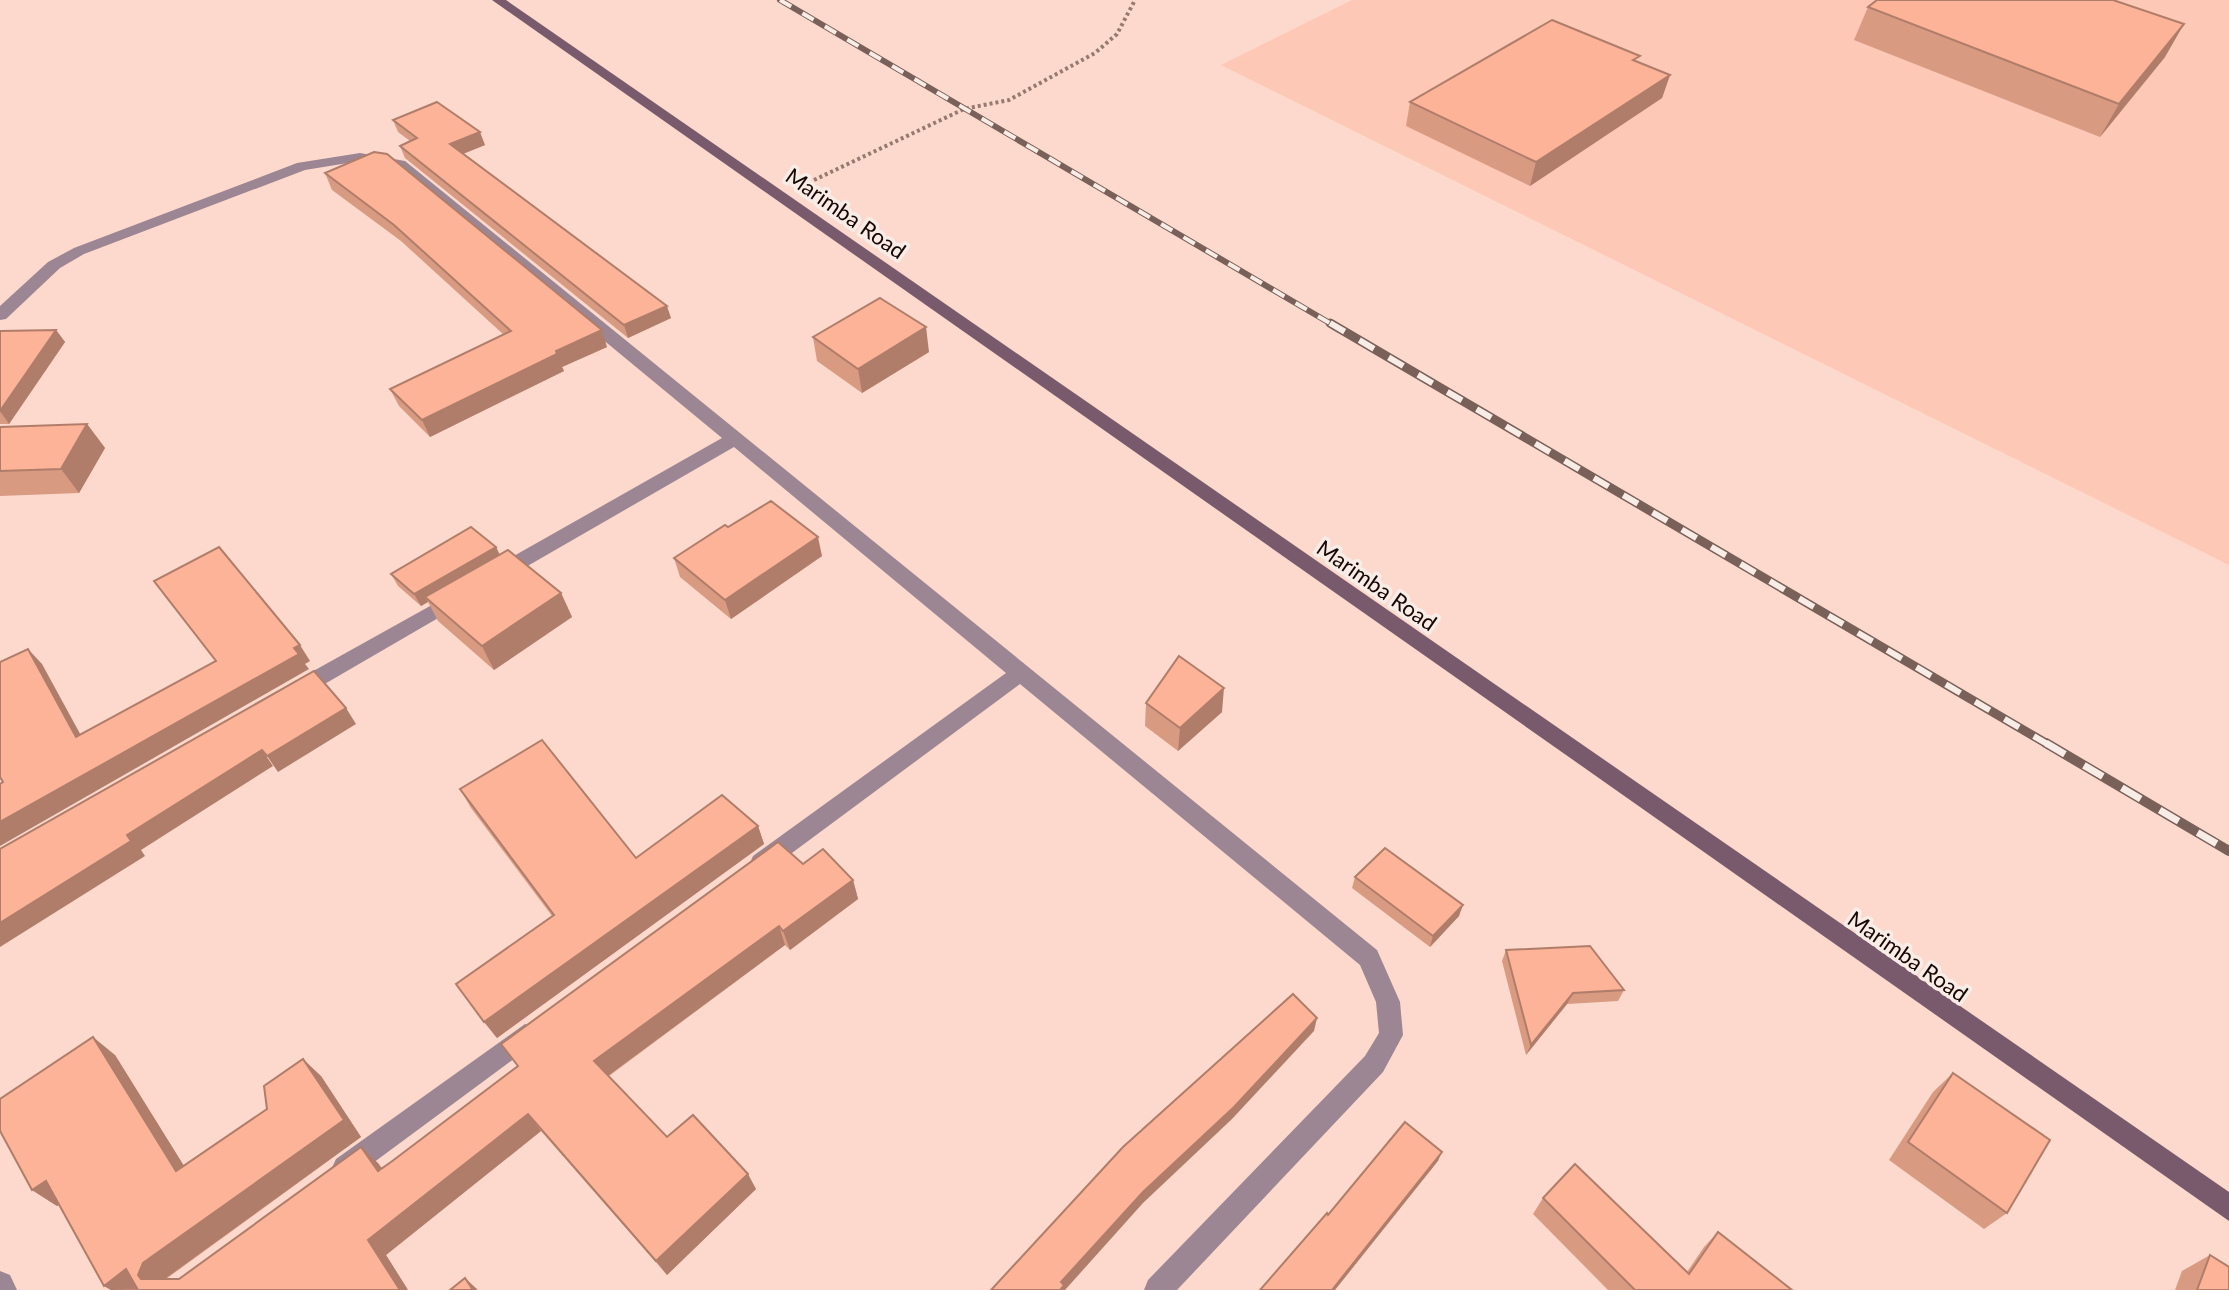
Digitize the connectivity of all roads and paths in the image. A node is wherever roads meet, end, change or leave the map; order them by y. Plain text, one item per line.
1 (498, 0) edge
2 (1135, 0) edge
3 (780, 196) junction
4 (0, 315) edge
5 (734, 439) junction
6 (1022, 672) junction
7 (277, 701) edge
8 (741, 878) edge
9 (549, 1018) edge
10 (332, 1178) edge
11 (2229, 1208) edge
12 (0, 1285) edge
13 (3, 1290) edge
14 (1158, 1290) edge

1 - 3 street, Marimba Road
2 - 3 path
3 - 11 street, Marimba Road
4 - 5 street
5 - 6 street
5 - 7 street
6 - 8 street
6 - 14 street
9 - 10 street
12 - 13 street

